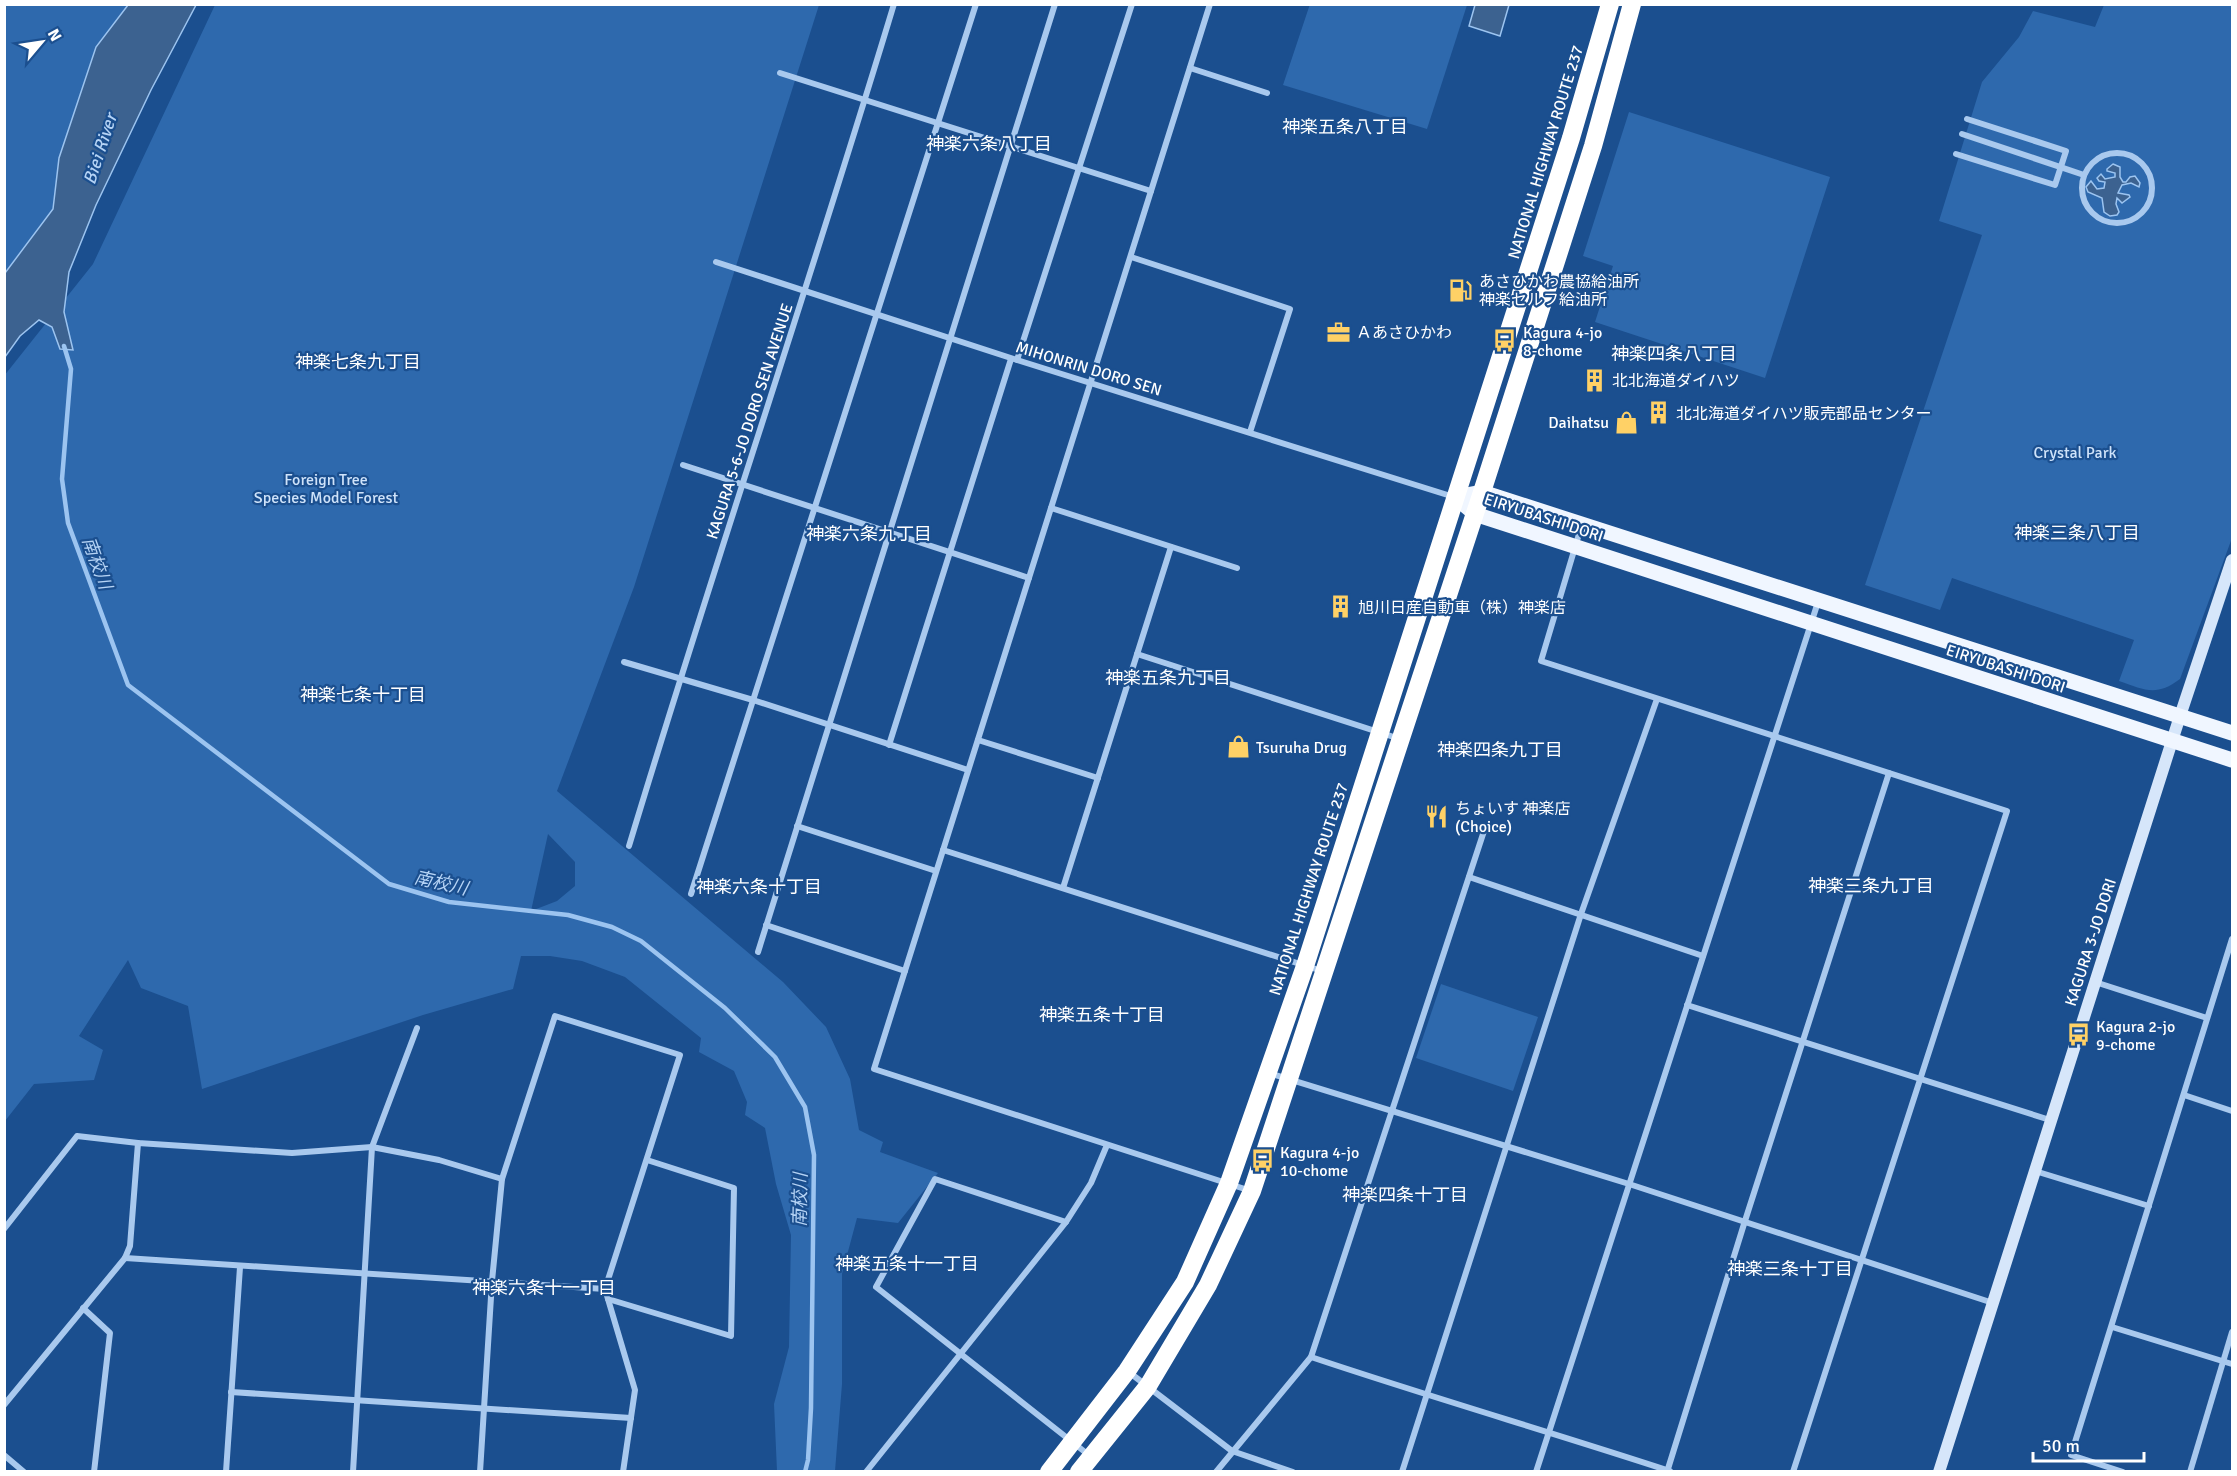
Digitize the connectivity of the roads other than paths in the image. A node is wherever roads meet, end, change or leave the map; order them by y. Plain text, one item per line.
1 (894, 4) edge
2 (976, 4) edge
3 (1055, 4) edge
4 (1132, 4) edge
5 (1210, 4) edge
6 (1610, 4) edge
7 (1632, 4) edge
8 (1190, 68) junction
9 (780, 73) dead end
10 (1267, 93) dead end
11 (865, 100) junction
12 (1967, 119) dead end
13 (938, 123) junction
14 (1962, 134) dead end
15 (1011, 146) junction
16 (1956, 154) dead end
17 (1079, 168) junction
18 (2085, 175) junction
19 (1151, 191) junction
20 (1131, 257) junction
21 (716, 262) dead end
22 (805, 292) junction
23 (876, 315) junction
24 (950, 339) junction
25 (1014, 360) junction
26 (1091, 382) junction
27 (1250, 432) junction
28 (683, 465) dead end
29 (743, 484) junction
30 (1482, 492) junction
31 (1455, 497) junction
32 (1051, 508) junction
33 (814, 509) junction
34 (1475, 514) junction
35 (1582, 523) junction
36 (890, 532) junction
37 (1575, 546) junction
38 (1171, 547) junction
39 (949, 553) junction
40 (2232, 560) edge
41 (1237, 568) dead end
42 (1029, 578) junction
43 (1818, 600) junction
44 (1811, 623) junction
45 (1137, 654) junction
46 (624, 662) dead end
47 (680, 679) junction
48 (1657, 699) junction
49 (753, 700) junction
50 (2180, 716) junction
51 (829, 726) junction
52 (1379, 732) junction
53 (2232, 733) edge
54 (1774, 736) junction
55 (1401, 739) junction
56 (978, 740) junction
57 (2171, 741) junction
58 (889, 745) junction
59 (2232, 760) edge
60 (968, 770) junction
61 (1889, 773) junction
62 (1098, 778) junction
63 (797, 826) junction
64 (1484, 831) dead end
65 (629, 846) dead end
66 (943, 850) junction
67 (936, 871) junction
68 (1469, 878) junction
69 (1063, 888) junction
70 (691, 894) dead end
71 (1581, 914) junction
72 (766, 925) junction
73 (2232, 939) edge
74 (758, 952) dead end
75 (1703, 956) junction
76 (1305, 966) junction
77 (905, 970) junction
78 (1324, 972) junction
79 (2095, 982) junction
80 (1687, 1005) junction
81 (2207, 1018) junction
82 (417, 1028) dead end
83 (1803, 1041) junction
84 (1269, 1073) junction
85 (1288, 1079) junction
86 (1920, 1079) junction
87 (2184, 1095) junction
88 (2232, 1111) edge
89 (1392, 1112) junction
90 (2050, 1120) junction
91 (138, 1143) junction
92 (1107, 1145) junction
93 (1506, 1146) junction
94 (372, 1147) junction
95 (647, 1160) junction
96 (2035, 1171) junction
97 (502, 1179) junction
98 (1229, 1183) junction
99 (1629, 1184) junction
100 (1252, 1191) junction
101 (2149, 1206) junction
102 (1066, 1222) junction
103 (1744, 1224) junction
104 (4, 1229) edge
105 (125, 1258) junction
106 (1860, 1261) junction
107 (240, 1267) junction
108 (365, 1273) junction
109 (492, 1281) junction
110 (605, 1289) junction
111 (608, 1299) junction
112 (1993, 1303) junction
113 (83, 1308) junction
114 (2112, 1327) junction
115 (2232, 1332) edge
116 (960, 1356) junction
117 (1311, 1357) junction
118 (2224, 1361) junction
119 (2232, 1364) edge
120 (1127, 1371) junction
121 (1148, 1386) junction
122 (231, 1392) junction
123 (1426, 1396) junction
124 (357, 1399) junction
125 (4, 1405) edge
126 (484, 1409) junction
127 (632, 1418) junction
128 (1549, 1432) junction
129 (1070, 1442) junction
130 (1232, 1451) junction
131 (4, 1455) edge
132 (1090, 1457) junction
133 (1669, 1471) edge
134 (24, 1472) edge
135 (94, 1472) edge
136 (226, 1472) edge
137 (353, 1472) edge
138 (480, 1472) edge
139 (623, 1472) edge
140 (866, 1472) edge
141 (1049, 1472) edge
142 (1079, 1472) edge
143 (1216, 1472) edge
144 (1293, 1472) edge
145 (1402, 1472) edge
146 (1536, 1472) edge
147 (1792, 1472) edge
148 (1939, 1472) edge
149 (2123, 1472) edge
150 (2190, 1472) edge

1 - 11 street, KAGURA 5-6-JO DORO SEN AVENUE
2 - 13 street
3 - 15 street
4 - 17 street
5 - 8 street
6 - 31 highway, NATIONAL HIGHWAY ROUTE 237
7 - 30 highway
8 - 10 street
8 - 19 street
9 - 11 street
11 - 13 street
11 - 22 street, KAGURA 5-6-JO DORO SEN AVENUE
12 - 16 street
13 - 15 street
13 - 23 street
14 - 18 street
15 - 17 street
15 - 24 street
17 - 19 street
17 - 25 street
18 - 18 street
19 - 20 street
20 - 26 street
20 - 27 street
21 - 22 street, MIHONRIN DORO SEN
22 - 23 street, MIHONRIN DORO SEN
22 - 29 street, KAGURA 5-6-JO DORO SEN AVENUE
23 - 24 street, MIHONRIN DORO SEN
23 - 33 street
24 - 25 street, MIHONRIN DORO SEN
24 - 36 street
25 - 26 street, MIHONRIN DORO SEN
25 - 39 street
26 - 27 street, MIHONRIN DORO SEN
26 - 32 street
27 - 31 street, MIHONRIN DORO SEN
28 - 29 street
29 - 33 street
29 - 47 street, KAGURA 5-6-JO DORO SEN AVENUE
30 - 31 main road, EIRYUBASHI DORI
30 - 34 highway
30 - 35 main road, EIRYUBASHI DORI
31 - 34 main road, EIRYUBASHI DORI
31 - 52 highway, NATIONAL HIGHWAY ROUTE 237
32 - 38 street
32 - 42 street
33 - 36 street
33 - 49 street
34 - 37 main road, EIRYUBASHI DORI
34 - 55 highway
35 - 37 street
35 - 43 main road, EIRYUBASHI DORI
36 - 39 street
36 - 51 street
37 - 44 main road, EIRYUBASHI DORI
37 - 48 street
38 - 41 street
38 - 45 street
39 - 42 street
39 - 58 street
40 - 50 street, KAGURA 3-JO DORI
42 - 56 street
43 - 44 street
43 - 50 main road, EIRYUBASHI DORI
44 - 54 street
44 - 57 main road, EIRYUBASHI DORI
45 - 52 street
45 - 62 street
46 - 47 street
47 - 49 street
47 - 65 street, KAGURA 5-6-JO DORO SEN AVENUE
48 - 54 street
48 - 71 street
49 - 51 street
49 - 70 street
50 - 53 main road, EIRYUBASHI DORI
50 - 57 street, KAGURA 3-JO DORI
51 - 58 street
51 - 63 street
52 - 55 street
52 - 76 highway, NATIONAL HIGHWAY ROUTE 237
54 - 61 street
54 - 75 street
55 - 78 highway
56 - 60 street
56 - 62 street
57 - 59 main road, EIRYUBASHI DORI
57 - 79 street, KAGURA 3-JO DORI
58 - 60 street
60 - 66 street
61 - 83 street
61 - 86 street
62 - 69 street
63 - 67 street
63 - 72 street
64 - 68 street
66 - 67 street
66 - 69 street
67 - 77 street
68 - 71 street
68 - 89 street
69 - 76 street
71 - 75 street
71 - 93 street
72 - 74 street
72 - 77 street
73 - 81 street
75 - 80 street
76 - 78 street
76 - 84 highway, NATIONAL HIGHWAY ROUTE 237
77 - 92 street
78 - 85 highway
79 - 81 street
79 - 90 street, KAGURA 3-JO DORI
80 - 83 street
80 - 99 street
81 - 87 street
82 - 94 street
83 - 86 street
83 - 103 street
84 - 85 street
84 - 98 highway, NATIONAL HIGHWAY ROUTE 237
85 - 89 street
85 - 100 highway
86 - 90 street
86 - 106 street
87 - 88 street
87 - 101 street
89 - 93 street
89 - 117 street
90 - 96 street, KAGURA 3-JO DORI
91 - 94 street
91 - 104 street
91 - 105 street
92 - 98 street
92 - 102 street
93 - 99 street
93 - 123 street
94 - 97 street
94 - 108 street
95 - 97 street
95 - 110 street
95 - 111 street
96 - 101 street
96 - 112 street, KAGURA 3-JO DORI
97 - 109 street
98 - 100 street
98 - 120 highway, NATIONAL HIGHWAY ROUTE 237
99 - 103 street
99 - 128 street
100 - 121 highway
101 - 114 street
102 - 116 street
102 - 116 street
103 - 106 street
103 - 133 street
105 - 107 street
105 - 113 street
106 - 112 street
106 - 147 street
107 - 108 street
107 - 122 street
108 - 109 street
108 - 124 street
109 - 110 street
109 - 126 street
110 - 111 street
111 - 127 street
112 - 148 street, KAGURA 3-JO DORI
113 - 125 street
113 - 135 street
114 - 118 street
114 - 149 street
115 - 118 street
116 - 129 street
116 - 140 street
117 - 123 street
117 - 130 street
118 - 119 street
118 - 150 street
120 - 121 street
120 - 129 highway, NATIONAL HIGHWAY ROUTE 237
121 - 130 street
121 - 132 highway
122 - 124 street
122 - 136 street
123 - 128 street
123 - 145 street
124 - 126 street
124 - 137 street
126 - 127 street
126 - 138 street
127 - 139 street
128 - 133 street
128 - 146 street
129 - 132 street
129 - 141 highway, NATIONAL HIGHWAY ROUTE 237
130 - 143 street
130 - 144 street
131 - 134 street
132 - 142 highway

